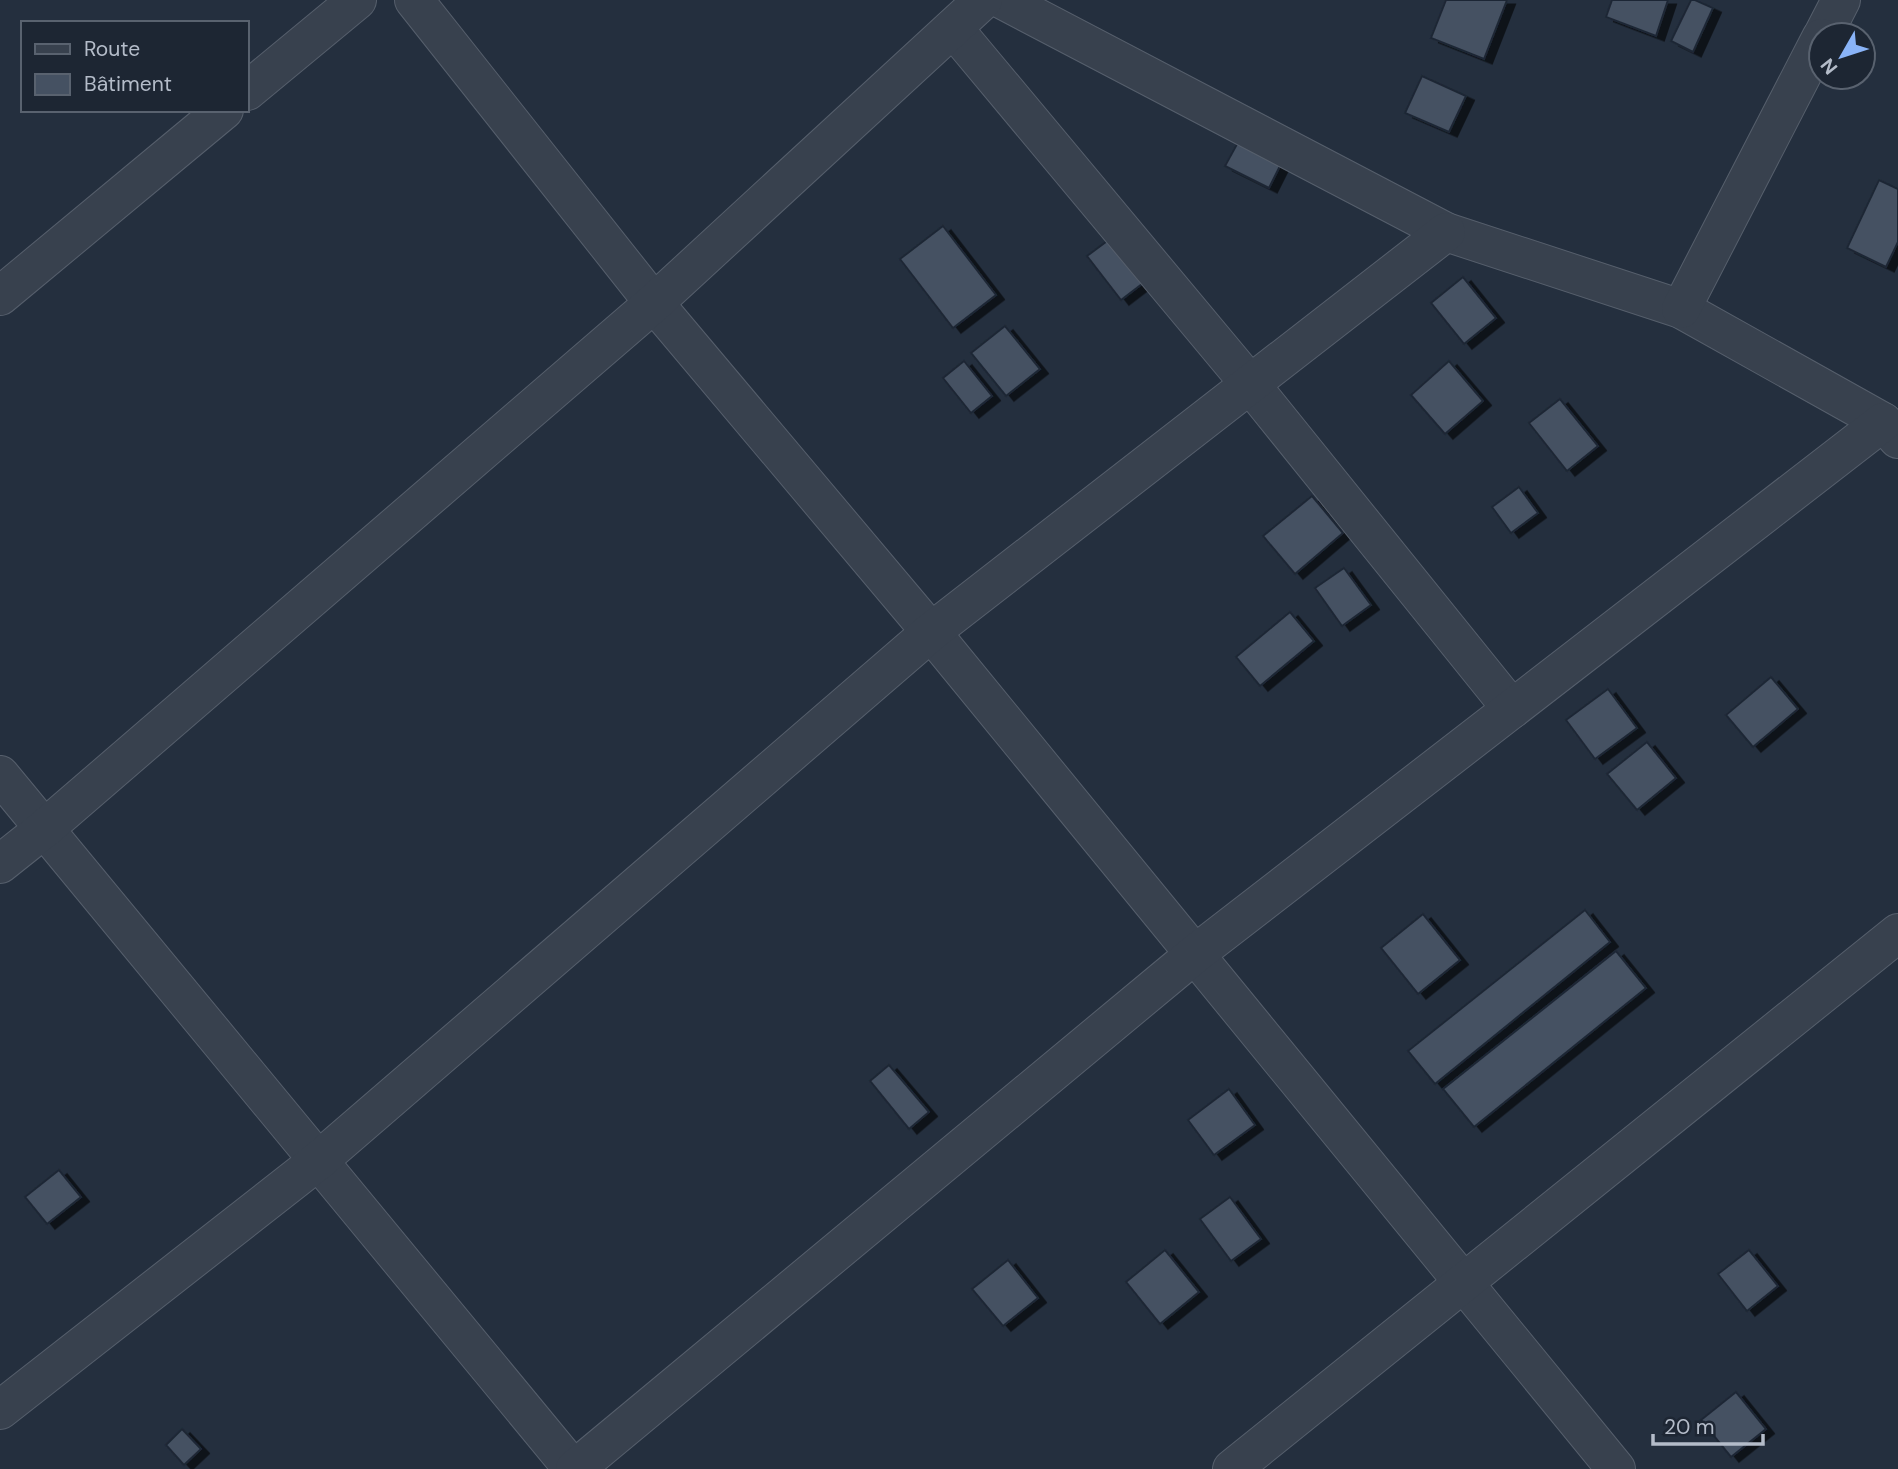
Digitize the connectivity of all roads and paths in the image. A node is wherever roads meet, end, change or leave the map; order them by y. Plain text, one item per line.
1 (356, 0) edge
2 (414, 0) edge
3 (984, 0) edge
4 (1003, 0) edge
5 (1841, 0) edge
6 (1830, 21) edge
7 (953, 28) junction
8 (1807, 66) edge
9 (248, 90) edge
10 (222, 112) edge
11 (1446, 232) junction
12 (0, 296) edge
13 (654, 303) junction
14 (1681, 309) junction
15 (1250, 384) junction
16 (1891, 431) edge
17 (931, 632) junction
18 (1512, 709) junction
19 (0, 775) edge
20 (44, 830) junction
21 (0, 864) edge
22 (1898, 933) edge
23 (1195, 954) junction
24 (318, 1161) junction
25 (1463, 1282) junction
26 (0, 1410) edge
27 (574, 1469) edge
28 (1232, 1469) edge
29 (1616, 1469) edge

1 - 9 street
2 - 13 street
3 - 7 street
4 - 11 street
5 - 6 street
7 - 13 street
7 - 15 street
8 - 14 street
10 - 12 street
11 - 14 street
11 - 15 street
13 - 17 street
13 - 20 street
14 - 16 street
15 - 17 street
15 - 18 street
16 - 18 street
17 - 23 street
17 - 24 street
18 - 23 street
19 - 20 street
20 - 21 street
20 - 24 street
22 - 25 street
23 - 25 street
23 - 27 street
24 - 26 street
24 - 27 street
25 - 28 street
25 - 29 street

